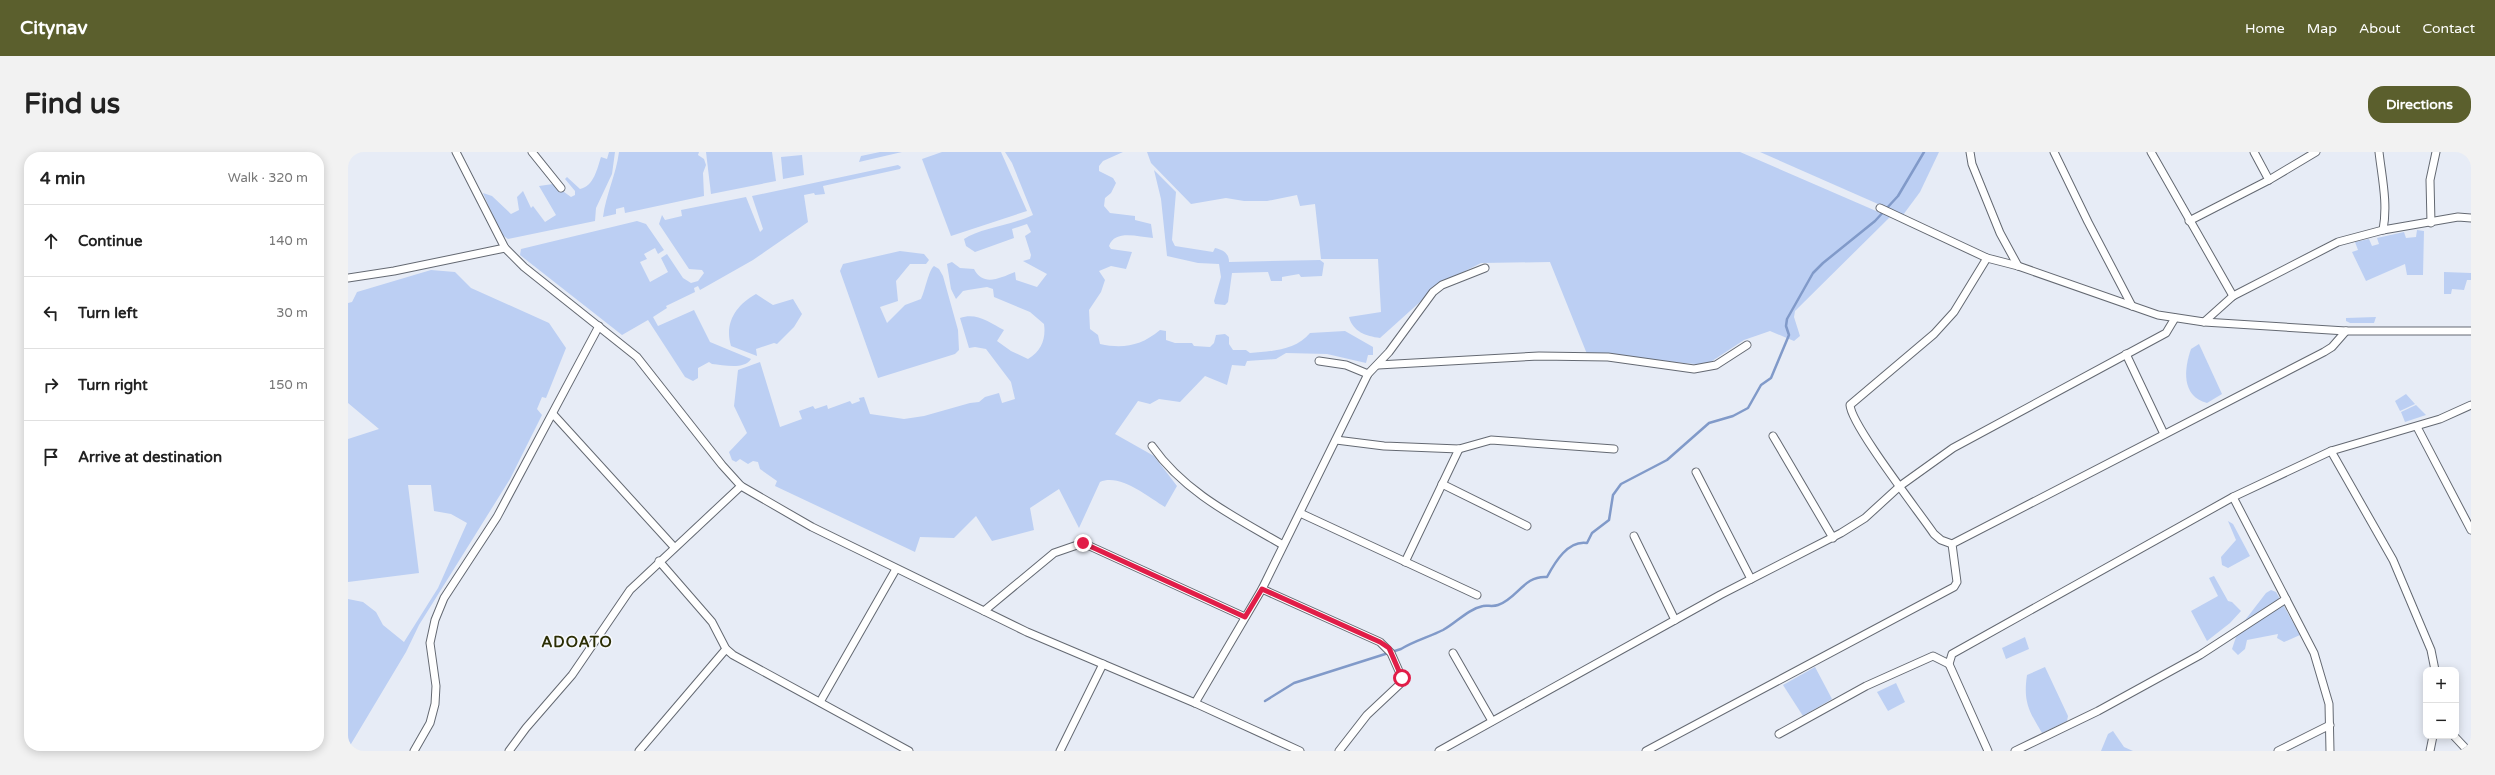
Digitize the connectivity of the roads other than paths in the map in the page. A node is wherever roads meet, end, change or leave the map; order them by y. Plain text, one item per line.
1 (456, 152) edge
2 (532, 152) edge
3 (1970, 152) edge
4 (2054, 152) edge
5 (2151, 152) edge
6 (2254, 152) edge
7 (2316, 152) edge
8 (2379, 152) edge
9 (2436, 152) edge
10 (2269, 180) junction
11 (561, 188) dead end
12 (1880, 208) dead end
13 (2471, 218) edge
14 (2189, 221) junction
15 (2431, 223) junction
16 (2383, 230) junction
17 (504, 248) junction
18 (1987, 258) junction
19 (2018, 266) junction
20 (1485, 268) dead end
21 (348, 278) edge
22 (2233, 296) junction
23 (2132, 306) junction
24 (2175, 318) junction
25 (2204, 322) junction
26 (599, 326) junction
27 (2346, 331) junction
28 (2471, 331) edge
29 (1746, 345) dead end
30 (2126, 354) junction
31 (1319, 361) dead end
32 (1378, 365) junction
33 (1368, 374) junction
34 (2471, 405) edge
35 (553, 414) junction
36 (2417, 427) junction
37 (2164, 434) junction
38 (1773, 436) dead end
39 (1336, 440) junction
40 (1152, 446) dead end
41 (1459, 449) junction
42 (1614, 449) dead end
43 (2331, 450) junction
44 (1696, 472) dead end
45 (1442, 484) junction
46 (741, 486) junction
47 (1900, 486) junction
48 (2233, 497) junction
49 (1300, 513) junction
50 (1528, 526) dead end
51 (2471, 530) edge
52 (1634, 536) dead end
53 (1833, 538) junction
54 (1952, 544) junction
55 (1283, 545) junction
56 (674, 547) junction
57 (659, 560) junction
58 (1405, 562) junction
59 (896, 569) junction
60 (1751, 579) junction
61 (1262, 589) junction
62 (1477, 594) dead end
63 (2286, 599) junction
64 (984, 611) junction
65 (1245, 617) junction
66 (1675, 620) junction
67 (726, 649) junction
68 (1453, 653) dead end
69 (1103, 664) junction
70 (1949, 664) junction
71 (2434, 667) edge
72 (820, 702) junction
73 (1195, 703) junction
74 (1492, 721) junction
75 (2330, 725) junction
76 (1779, 734) dead end
77 (2432, 739) edge
78 (2457, 739) edge
79 (414, 751) edge
80 (509, 751) edge
81 (639, 751) edge
82 (909, 751) edge
83 (1060, 751) edge
84 (1300, 751) edge
85 (1339, 751) edge
86 (1439, 751) edge
87 (1646, 751) edge
88 (1988, 751) edge
89 (2015, 751) edge
90 (2278, 751) edge
91 (2330, 751) edge
92 (2430, 751) edge
93 (2468, 751) edge

1 - 17 street
2 - 11 street
3 - 19 street
4 - 23 street
5 - 14 street
6 - 10 street
7 - 10 street
8 - 16 street
9 - 15 street
10 - 14 street
12 - 18 street
13 - 15 street
14 - 22 street
15 - 16 street
16 - 22 street
17 - 21 street
17 - 26 street
18 - 19 street
18 - 47 street
19 - 23 street
20 - 32 street
22 - 25 street
23 - 24 street
24 - 25 street
24 - 30 street
25 - 27 street
26 - 35 street
26 - 46 street
27 - 28 street
27 - 37 street
29 - 32 street
30 - 37 street
30 - 47 street
31 - 33 street
32 - 33 street
33 - 39 street
34 - 36 street
35 - 56 street
35 - 79 street
36 - 43 street
36 - 51 street
37 - 54 street
38 - 53 street
39 - 41 street
39 - 49 street
40 - 55 street
41 - 42 street
41 - 45 street
43 - 48 street
43 - 71 street
44 - 60 street
45 - 50 street
45 - 58 street
46 - 56 street
46 - 59 street
47 - 53 street
47 - 54 street
48 - 63 street
48 - 70 street
49 - 55 street
49 - 58 street
52 - 66 street
53 - 60 street
54 - 87 street
55 - 61 street
56 - 57 street
57 - 67 street
57 - 80 street
58 - 62 street
59 - 64 street
59 - 72 street
60 - 66 street
61 - 65 street
61 - 85 street
63 - 75 street
63 - 89 street
64 - 65 street
64 - 69 street
65 - 73 street
66 - 74 street
67 - 72 street
67 - 81 street
68 - 74 street
69 - 73 street
69 - 83 street
70 - 76 street
70 - 88 street
72 - 82 street
73 - 84 street
74 - 86 street
75 - 90 street
75 - 91 street
77 - 92 street
78 - 93 street

